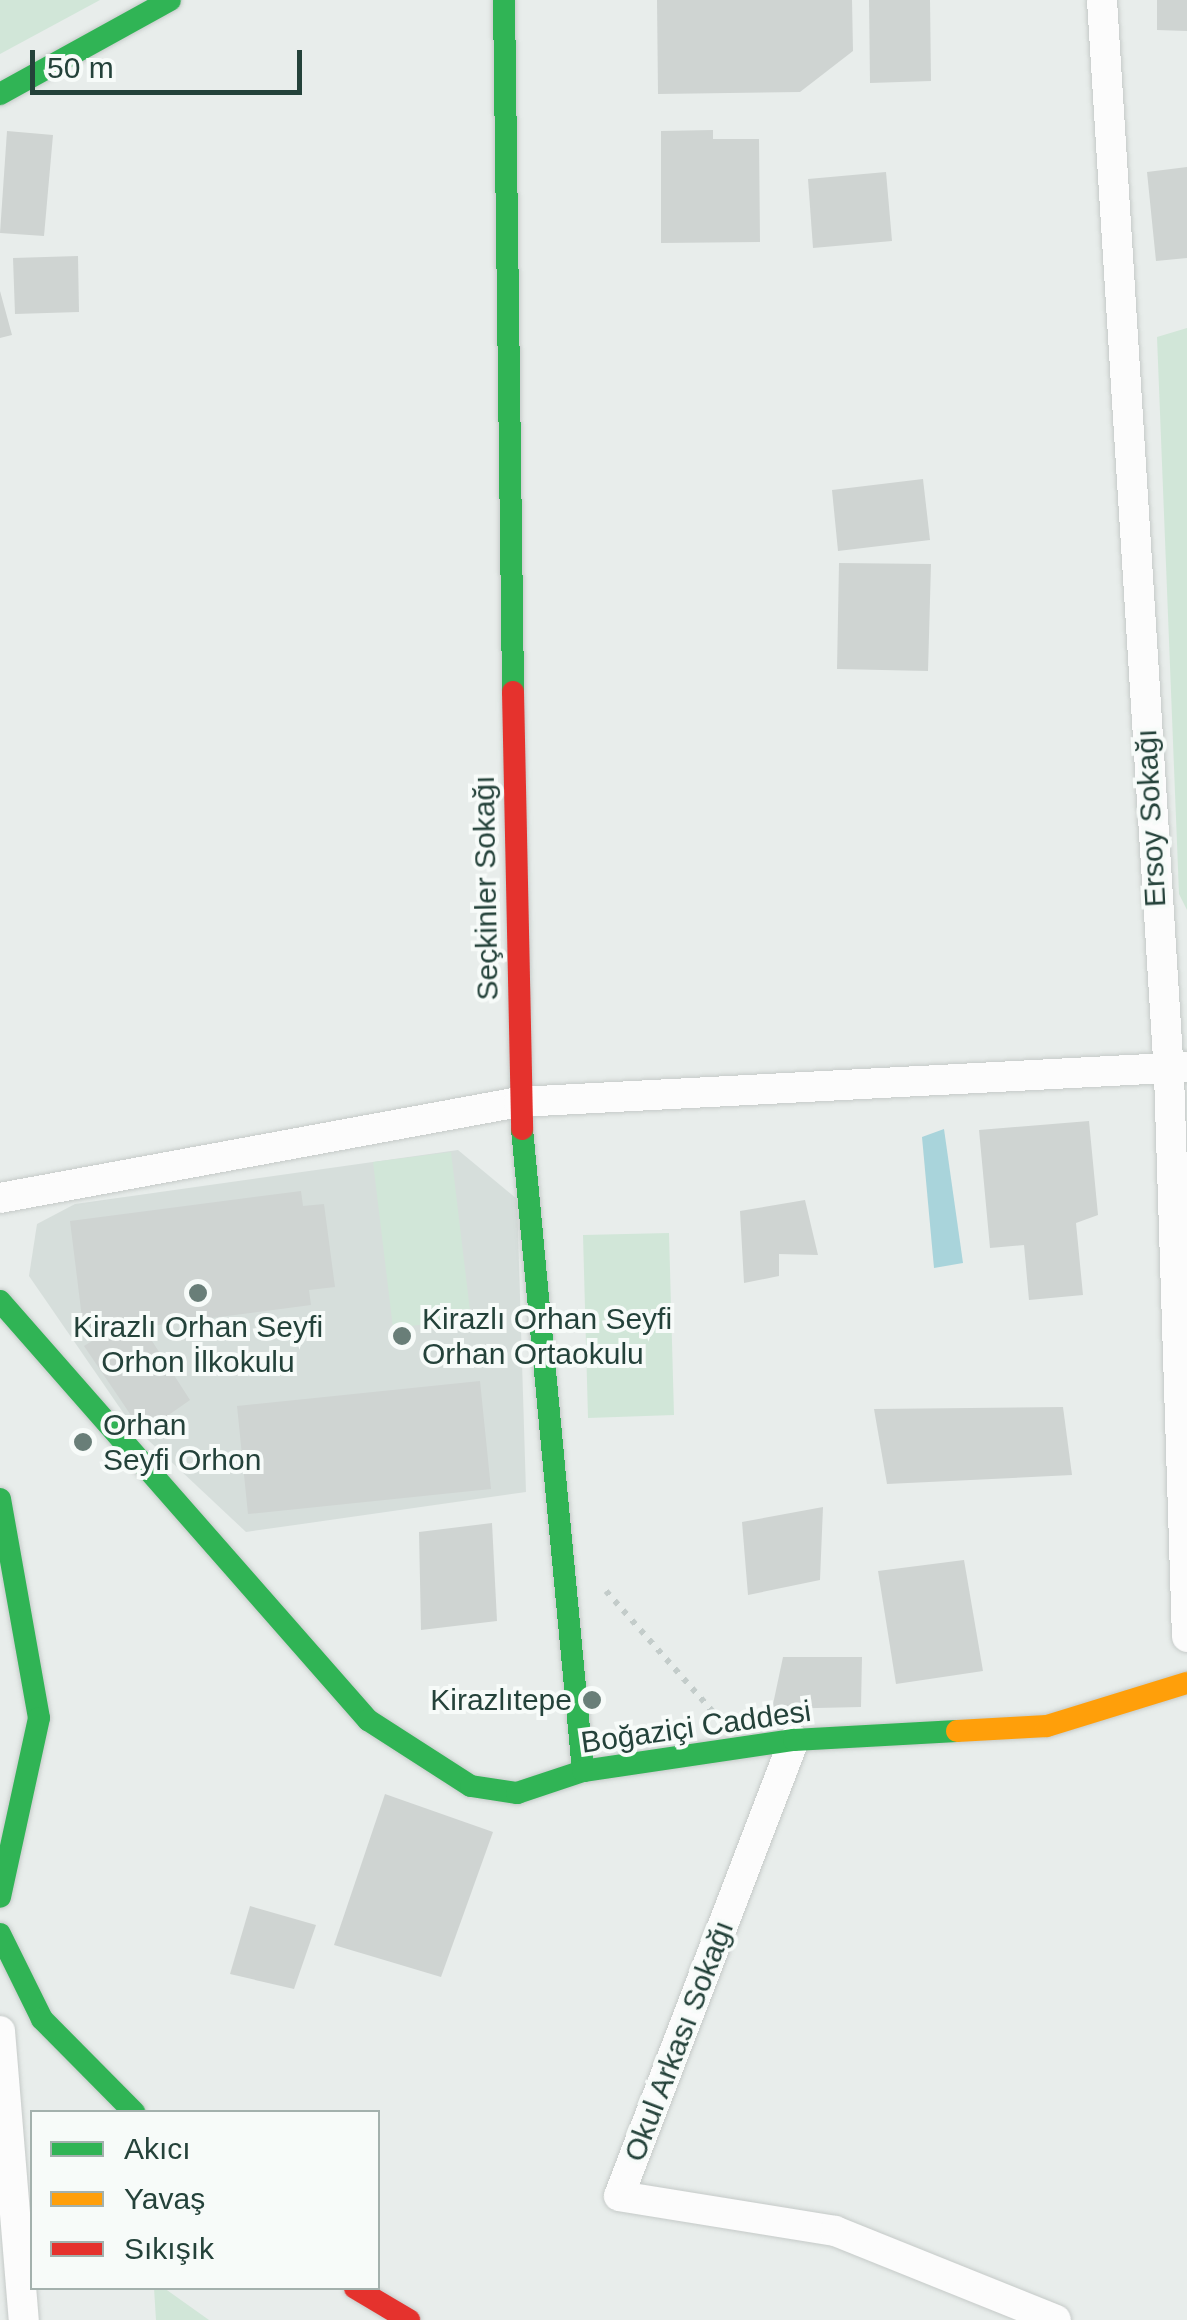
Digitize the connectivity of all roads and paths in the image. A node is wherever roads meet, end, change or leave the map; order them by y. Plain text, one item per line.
1 (170, 0) edge
2 (504, 0) edge
3 (1102, 0) edge
4 (0, 94) edge
5 (1174, 978) edge
6 (1178, 1070) edge
7 (519, 1102) junction
8 (0, 1198) edge
9 (0, 1301) edge
10 (2, 1512) edge
11 (564, 1544) junction
12 (1187, 1637) edge
13 (1187, 1683) edge
14 (794, 1740) junction
15 (744, 1747) junction
16 (583, 1771) junction
17 (0, 1897) edge
18 (0, 1934) edge
19 (42, 2019) junction
20 (0, 2031) edge
21 (132, 2110) edge
22 (358, 2290) edge
23 (24, 2320) edge
24 (409, 2320) edge
25 (1056, 2320) edge

1 - 4 street
2 - 7 street, Seçkinler Sokağı
3 - 5 street, Ersoy Sokağı
5 - 6 street, Ersoy Sokağı
6 - 7 street
6 - 12 street, Ersoy Sokağı
7 - 8 street
7 - 11 street, Seçkinler Sokağı
9 - 16 street, Boğaziçi Caddesi
10 - 17 street
11 - 15 path
11 - 16 street, Seçkinler Sokağı
13 - 14 street, Boğaziçi Caddesi
14 - 15 street, Boğaziçi Caddesi
14 - 25 street, Okul Arkası Sokağı
15 - 16 street, Boğaziçi Caddesi
18 - 19 street
19 - 20 street
19 - 21 street
20 - 23 street
22 - 24 street

